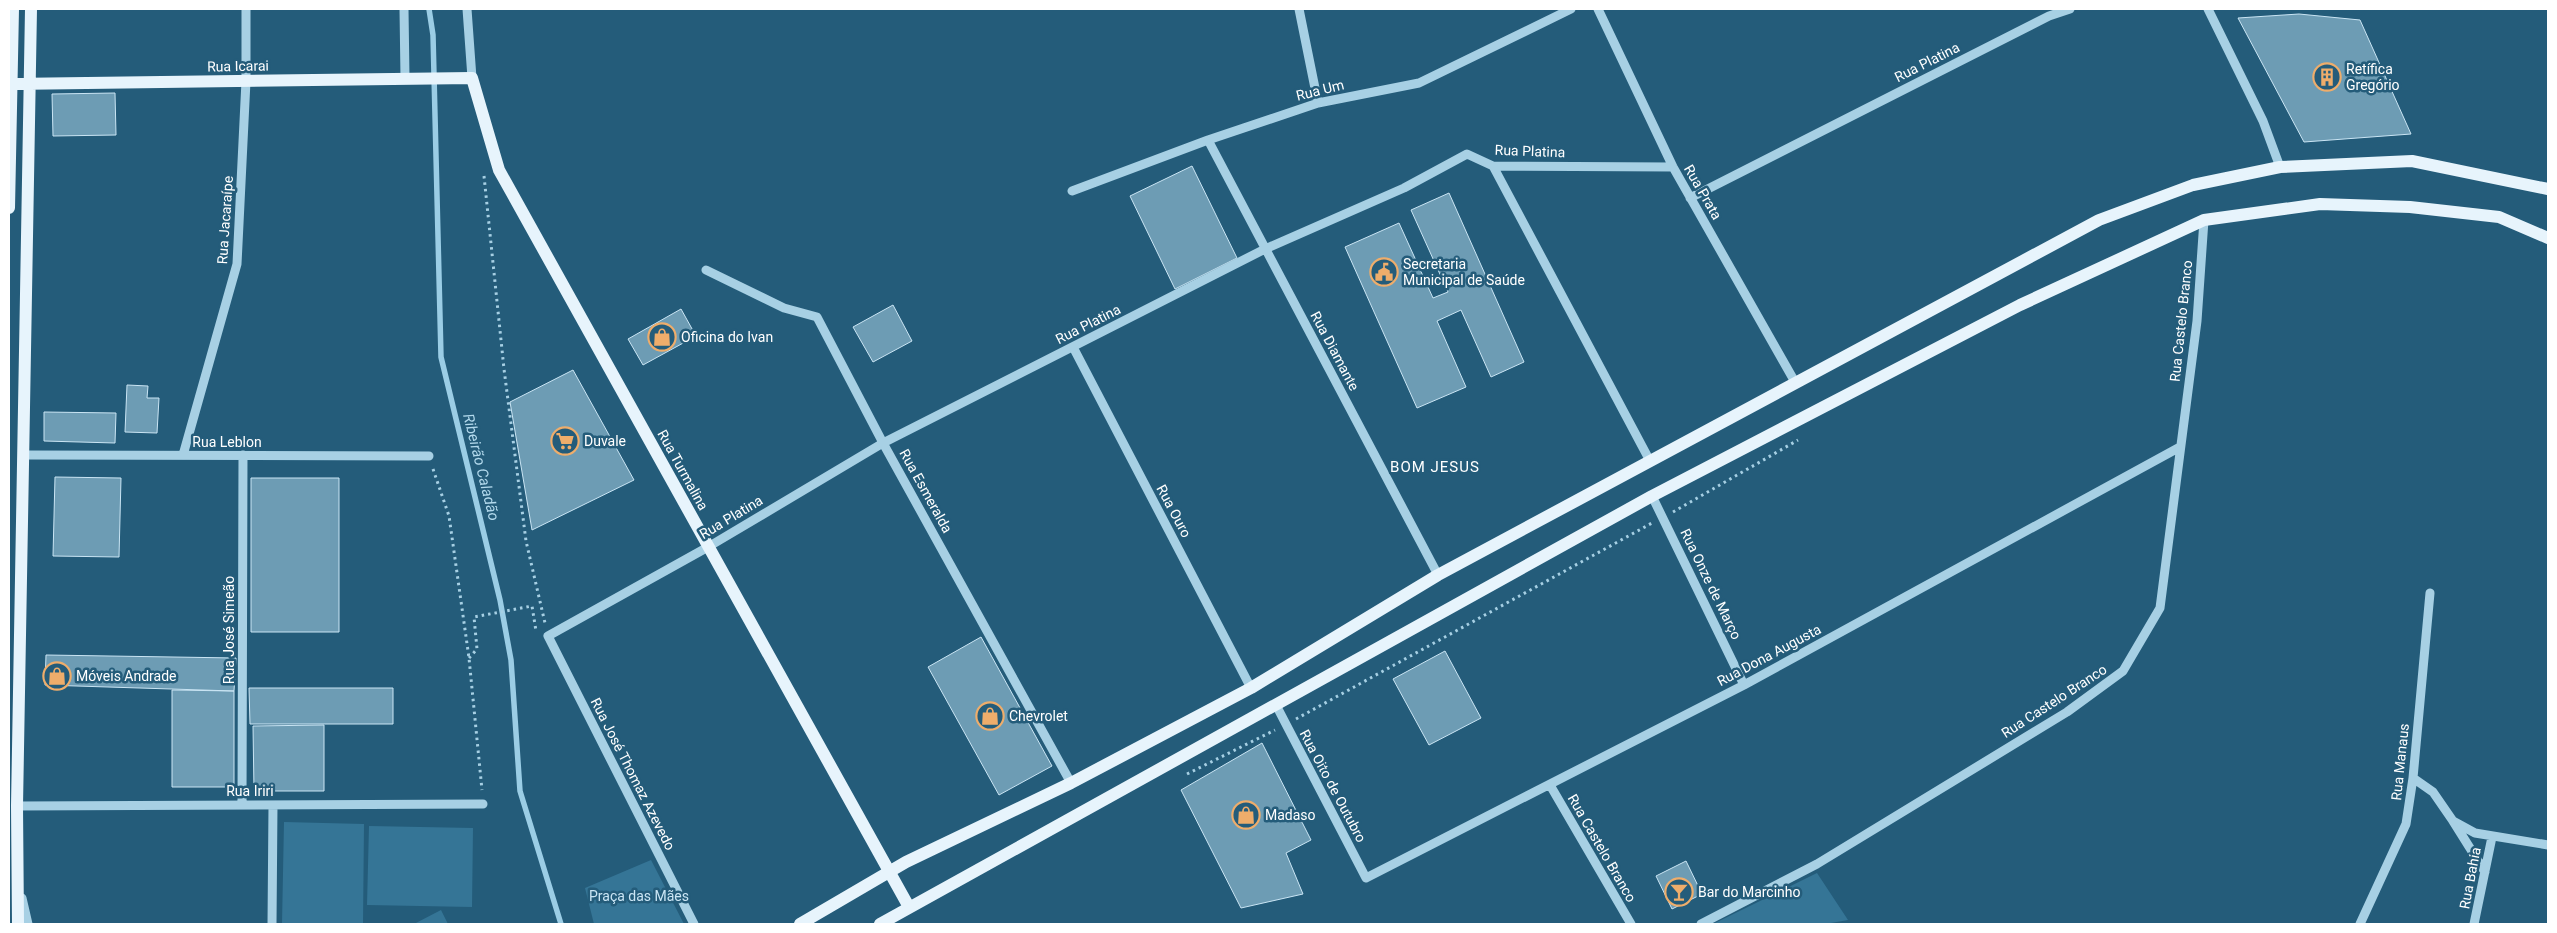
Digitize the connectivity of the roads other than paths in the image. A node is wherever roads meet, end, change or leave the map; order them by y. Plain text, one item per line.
1 (13, 9) edge
2 (31, 9) edge
3 (246, 9) edge
4 (404, 9) edge
5 (467, 9) edge
6 (1298, 9) edge
7 (1571, 9) edge
8 (1598, 9) edge
9 (2070, 9) edge
10 (2208, 9) edge
11 (411, 78) junction
12 (469, 78) junction
13 (246, 81) junction
14 (30, 83) junction
15 (10, 84) edge
16 (1318, 103) junction
17 (1208, 140) junction
18 (1493, 166) junction
19 (1672, 167) junction
20 (2280, 167) junction
21 (2548, 189) edge
22 (1072, 190) dead end
23 (1690, 198) junction
24 (9, 208) edge
25 (2204, 220) junction
26 (2548, 238) edge
27 (1265, 249) junction
28 (706, 270) dead end
29 (1073, 347) junction
30 (1795, 382) junction
31 (883, 443) junction
32 (2180, 447) junction
33 (24, 455) junction
34 (183, 455) junction
35 (243, 455) junction
36 (429, 456) road end
37 (1650, 461) junction
38 (1652, 496) junction
39 (708, 547) junction
40 (1438, 575) junction
41 (2430, 593) dead end
42 (548, 636) joint
43 (1744, 685) junction
44 (1251, 688) junction
45 (1276, 705) junction
46 (2413, 778) junction
47 (1071, 783) junction
48 (1550, 785) junction
49 (484, 804) road end
50 (242, 805) junction
51 (274, 805) junction
52 (17, 806) junction
53 (2453, 821) junction
54 (13, 822) edge
55 (2492, 837) junction
56 (2548, 845) edge
57 (18, 868) junction
58 (889, 872) junction
59 (2485, 872) junction
60 (1366, 878) joint
61 (909, 907) junction
62 (18, 924) edge
63 (28, 924) edge
64 (272, 924) edge
65 (694, 924) edge
66 (800, 924) edge
67 (880, 924) edge
68 (1631, 924) edge
69 (1701, 924) edge
70 (2360, 924) edge
71 (2474, 924) edge

1 - 15 main road
2 - 14 main road
3 - 13 street, Rua Jacaraípe
4 - 11 street
5 - 12 street
6 - 16 street
7 - 16 street, Rua Um
8 - 19 street, Rua Prata
9 - 23 street, Rua Platina
10 - 20 street
11 - 12 main road, Rua Icarai
11 - 13 main road, Rua Icarai
12 - 39 main road, Rua Turmalina
13 - 14 main road, Rua Icarai
13 - 34 street, Rua Jacaraípe
14 - 15 main road, Rua Icarai
14 - 33 main road
15 - 24 main road
16 - 17 street, Rua Um
17 - 22 street, Rua Um
17 - 27 street, Rua Diamante
18 - 19 street, Rua Platina
18 - 27 street, Rua Platina
18 - 37 street
19 - 23 street, Rua Prata
20 - 21 main road
20 - 30 main road
23 - 30 street, Rua Prata
25 - 26 main road
25 - 32 street, Rua Castelo Branco
25 - 38 main road
27 - 29 street, Rua Platina
27 - 40 street, Rua Diamante
28 - 31 street, Rua Esmeralda
29 - 31 street, Rua Platina
29 - 44 street, Rua Ouro
30 - 37 main road
31 - 39 street, Rua Platina
31 - 47 street, Rua Esmeralda
32 - 43 street, Rua Dona Augusta
32 - 69 street, Rua Castelo Branco
33 - 34 street, Rua Leblon
33 - 52 main road
34 - 35 street, Rua Leblon
35 - 36 street, Rua Leblon
35 - 50 street, Rua José Simeão
37 - 40 main road
38 - 43 street, Rua Onze de Março
38 - 45 main road
39 - 42 street, Rua Platina
39 - 58 main road, Rua Turmalina
40 - 44 main road
41 - 46 street, Rua Manaus
42 - 65 street, Rua José Thomaz Azevedo
43 - 48 street, Rua Dona Augusta
44 - 47 main road
45 - 60 street, Rua Oito de Outubro
45 - 61 main road
46 - 53 street
46 - 70 street, Rua Manaus
47 - 58 main road
48 - 60 street, Rua Dona Augusta
48 - 68 street, Rua Castelo Branco
49 - 51 street, Rua Iriri
50 - 51 street, Rua Iriri
50 - 52 street, Rua Iriri
51 - 64 street
52 - 54 main road
53 - 55 street
53 - 59 street
54 - 57 main road
55 - 56 street
55 - 59 street, Rua Bahia
57 - 62 main road
57 - 63 street
58 - 61 main road, Rua Turmalina
58 - 66 main road
59 - 71 street, Rua Bahia
61 - 67 main road

